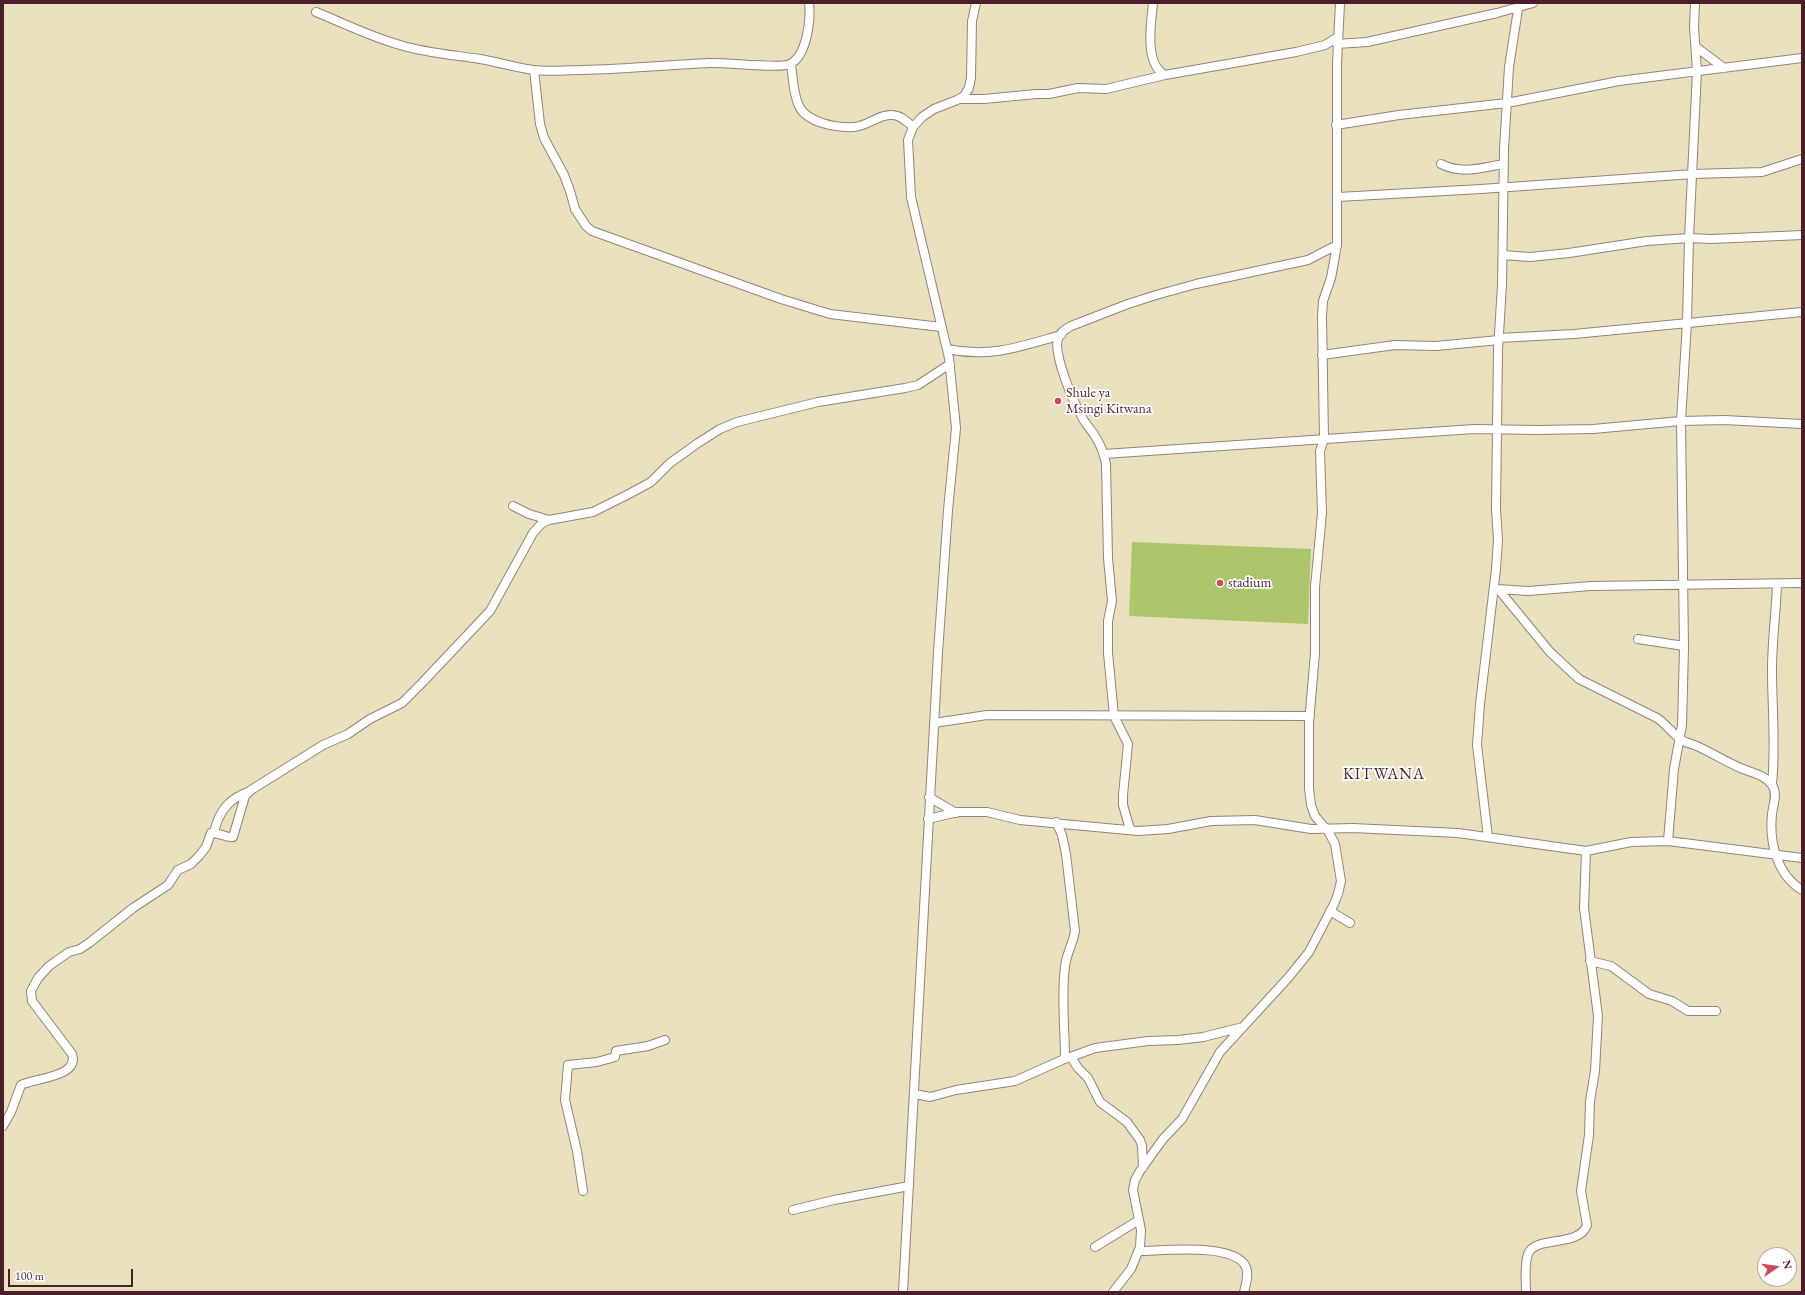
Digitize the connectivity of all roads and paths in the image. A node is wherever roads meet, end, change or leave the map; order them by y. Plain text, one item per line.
1 (809, 3) edge
2 (976, 3) edge
3 (1153, 3) edge
4 (1340, 3) edge
5 (1533, 3) edge
6 (1695, 3) edge
7 (1519, 5) edge
8 (316, 12) dead end
9 (1338, 40) junction
10 (1318, 47) junction
11 (1696, 47) junction
12 (1337, 57) junction
13 (1802, 58) edge
14 (791, 64) junction
15 (1724, 68) junction
16 (534, 70) junction
17 (1696, 71) junction
18 (1165, 75) junction
19 (959, 99) junction
20 (1507, 103) junction
21 (1336, 125) junction
22 (913, 127) junction
23 (1802, 159) edge
24 (1441, 164) dead end
25 (1504, 164) junction
26 (1693, 174) junction
27 (1504, 187) junction
28 (1338, 197) junction
29 (1802, 235) edge
30 (1689, 238) junction
31 (1337, 244) junction
32 (1503, 255) junction
33 (1802, 312) edge
34 (1687, 322) junction
35 (941, 327) junction
36 (1060, 335) junction
37 (1499, 339) junction
38 (947, 349) junction
39 (1322, 355) junction
40 (950, 364) junction
41 (1681, 421) junction
42 (1802, 424) edge
43 (1498, 429) junction
44 (1324, 439) junction
45 (1104, 454) junction
46 (513, 506) dead end
47 (549, 520) junction
48 (1802, 583) edge
49 (1777, 584) junction
50 (1684, 586) junction
51 (1497, 589) junction
52 (1638, 639) dead end
53 (1684, 646) junction
54 (1114, 716) junction
55 (1310, 716) junction
56 (934, 723) junction
57 (1680, 738) junction
58 (1772, 784) junction
59 (248, 792) junction
60 (929, 797) junction
61 (956, 813) junction
62 (928, 819) junction
63 (1056, 822) junction
64 (1324, 828) junction
65 (1130, 829) junction
66 (214, 832) junction
67 (1488, 837) junction
68 (1668, 841) junction
69 (1586, 851) junction
70 (1776, 856) junction
71 (1802, 858) edge
72 (1802, 890) edge
73 (1330, 911) junction
74 (1350, 923) dead end
75 (1590, 960) junction
76 (1716, 1011) dead end
77 (1244, 1026) junction
78 (664, 1040) dead end
79 (1068, 1058) junction
80 (915, 1094) junction
81 (3, 1126) edge
82 (1143, 1167) junction
83 (909, 1186) junction
84 (583, 1191) dead end
85 (793, 1210) dead end
86 (1139, 1220) junction
87 (1095, 1247) dead end
88 (1139, 1251) junction
89 (903, 1292) edge
90 (1114, 1292) edge
91 (1244, 1292) edge
92 (1526, 1292) edge

1 - 14 street
2 - 19 street
3 - 18 street
4 - 9 street
5 - 7 street
6 - 11 street
7 - 9 street
7 - 20 street
8 - 16 street
9 - 10 street
9 - 12 street
10 - 12 street
10 - 18 street
11 - 15 street
11 - 17 street
12 - 21 street
13 - 15 street
14 - 16 street
14 - 22 street
15 - 17 street
16 - 35 street
17 - 20 street
17 - 26 street
18 - 19 street
19 - 22 street
20 - 21 street
20 - 25 street
21 - 28 street
22 - 35 street
23 - 26 street
24 - 25 street
25 - 27 street
26 - 27 street
26 - 30 street
27 - 28 street
27 - 32 street
28 - 31 street
29 - 30 street
30 - 32 street
30 - 34 street
31 - 36 street
31 - 39 street
32 - 37 street
33 - 34 street
34 - 37 street
34 - 41 street
35 - 38 street
36 - 38 street
36 - 45 street
37 - 39 street
37 - 43 street
38 - 40 street
39 - 44 street
40 - 47 street
40 - 56 street
41 - 42 street
41 - 43 street
41 - 50 street
43 - 44 street
43 - 51 street
44 - 45 street
44 - 55 street
45 - 54 street
46 - 47 street
47 - 59 street
48 - 49 street
49 - 50 street
49 - 58 street
50 - 51 street
50 - 53 street
51 - 57 street
51 - 67 street
52 - 53 street
53 - 57 street
54 - 55 street
54 - 56 street
54 - 65 street
55 - 64 street
56 - 60 street
57 - 58 street
57 - 68 street
58 - 70 street
59 - 66 street
59 - 66 street
60 - 61 street
60 - 62 street
61 - 62 street
61 - 63 street
62 - 80 street
63 - 65 street
63 - 79 street
64 - 65 street
64 - 67 street
64 - 73 street
66 - 81 street
67 - 69 street
68 - 69 street
68 - 70 street
69 - 75 street
70 - 71 street
70 - 72 street
73 - 74 street
73 - 77 street
75 - 76 street
75 - 92 street
77 - 79 street
77 - 82 street
78 - 84 street
79 - 80 street
79 - 82 street
80 - 83 street
82 - 86 street
83 - 85 street
83 - 89 street
86 - 87 street
86 - 88 street
88 - 90 street
88 - 91 street

